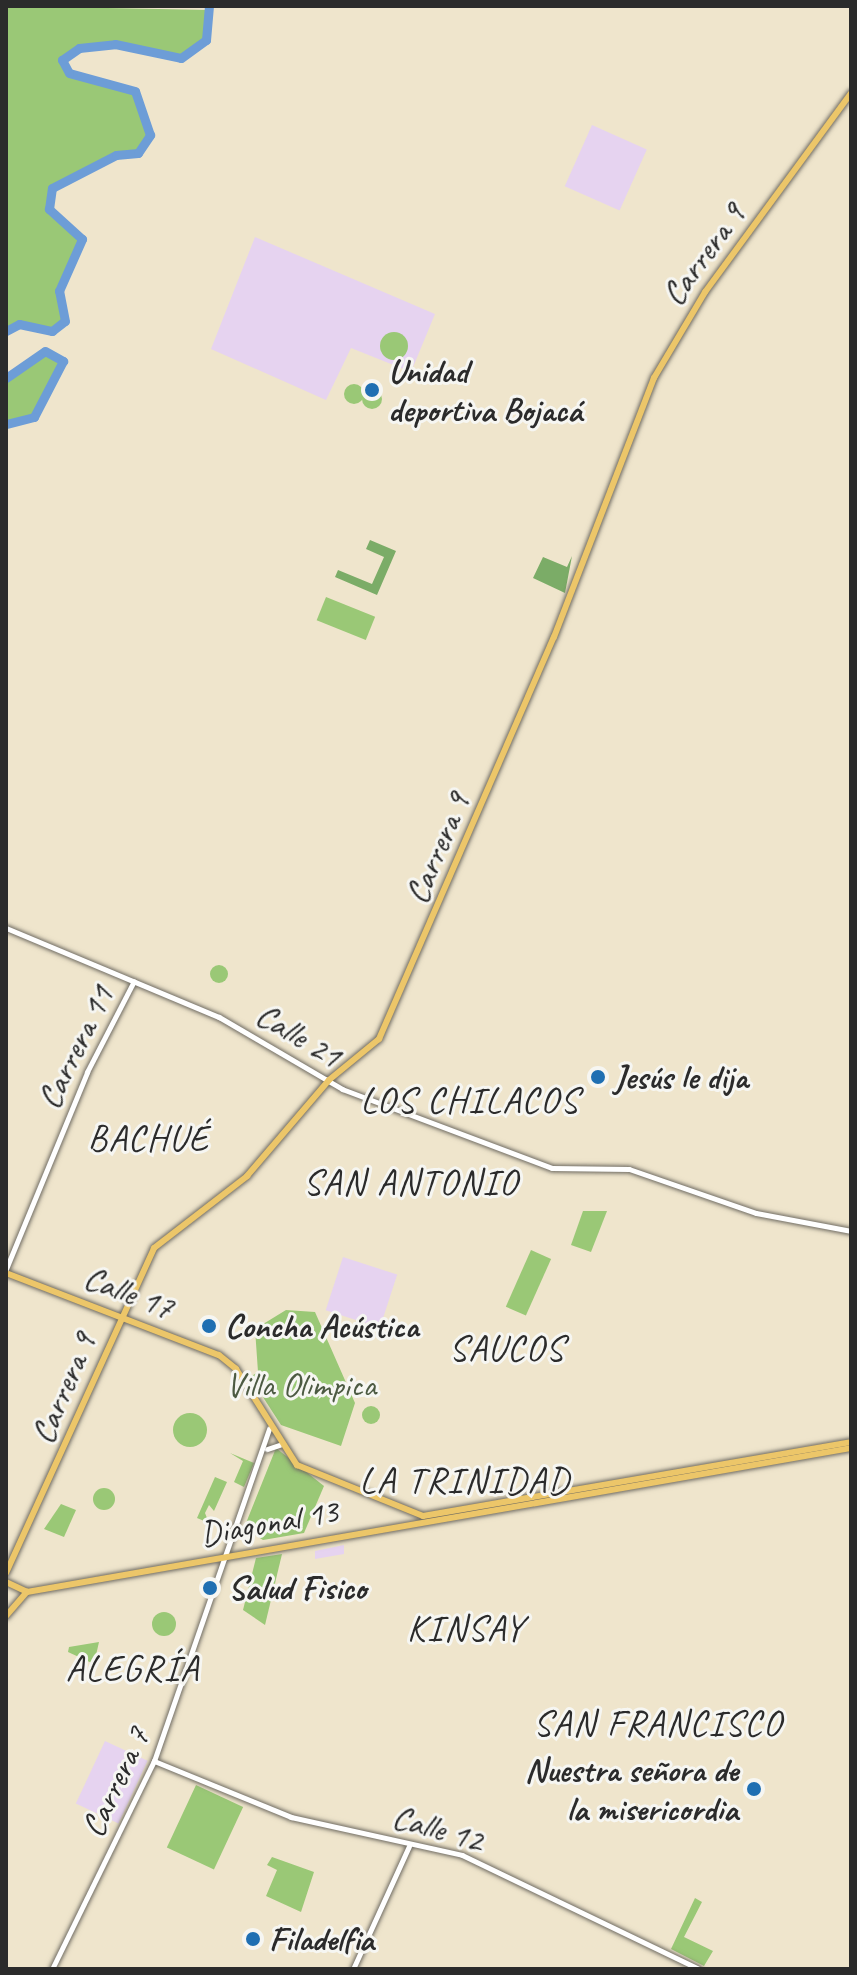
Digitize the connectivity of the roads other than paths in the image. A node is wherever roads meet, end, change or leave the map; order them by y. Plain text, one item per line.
1 (851, 93) edge
2 (6, 928) edge
3 (134, 981) junction
4 (329, 1080) junction
5 (851, 1231) edge
6 (6, 1271) edge
7 (121, 1316) junction
8 (231, 1364) joint
9 (269, 1428) junction
10 (279, 1445) junction
11 (851, 1445) edge
12 (406, 1509) junction
13 (383, 1530) junction
14 (234, 1555) junction
15 (223, 1556) junction
16 (6, 1573) edge
17 (6, 1582) edge
18 (27, 1592) junction
19 (6, 1616) edge
20 (154, 1761) junction
21 (409, 1846) junction
22 (52, 1969) edge
23 (353, 1969) edge
24 (699, 1969) edge

1 - 4 main road, Carrera 9
2 - 3 street, Calle 21
3 - 4 street, Calle 21
3 - 6 street, Carrera 11
4 - 5 street, Calle 21
4 - 7 main road, Carrera 9
6 - 7 main road, Calle 17
7 - 8 main road, Calle 17
7 - 16 main road, Carrera 9
8 - 9 main road, Diagonal 13
9 - 10 main road, Diagonal 13
9 - 15 street, Carrera 7
10 - 12 main road, Diagonal 13
10 - 14 street
11 - 12 main road, Diagonal 13
11 - 13 main road, Diagonal 13
12 - 13 main road
13 - 14 main road, Diagonal 13
14 - 15 main road, Diagonal 13
15 - 18 main road, Diagonal 13
15 - 20 street, Carrera 7
17 - 18 main road
18 - 19 main road
20 - 21 street, Calle 12
20 - 22 street, Carrera 7
21 - 23 street
21 - 24 street, Calle 12

